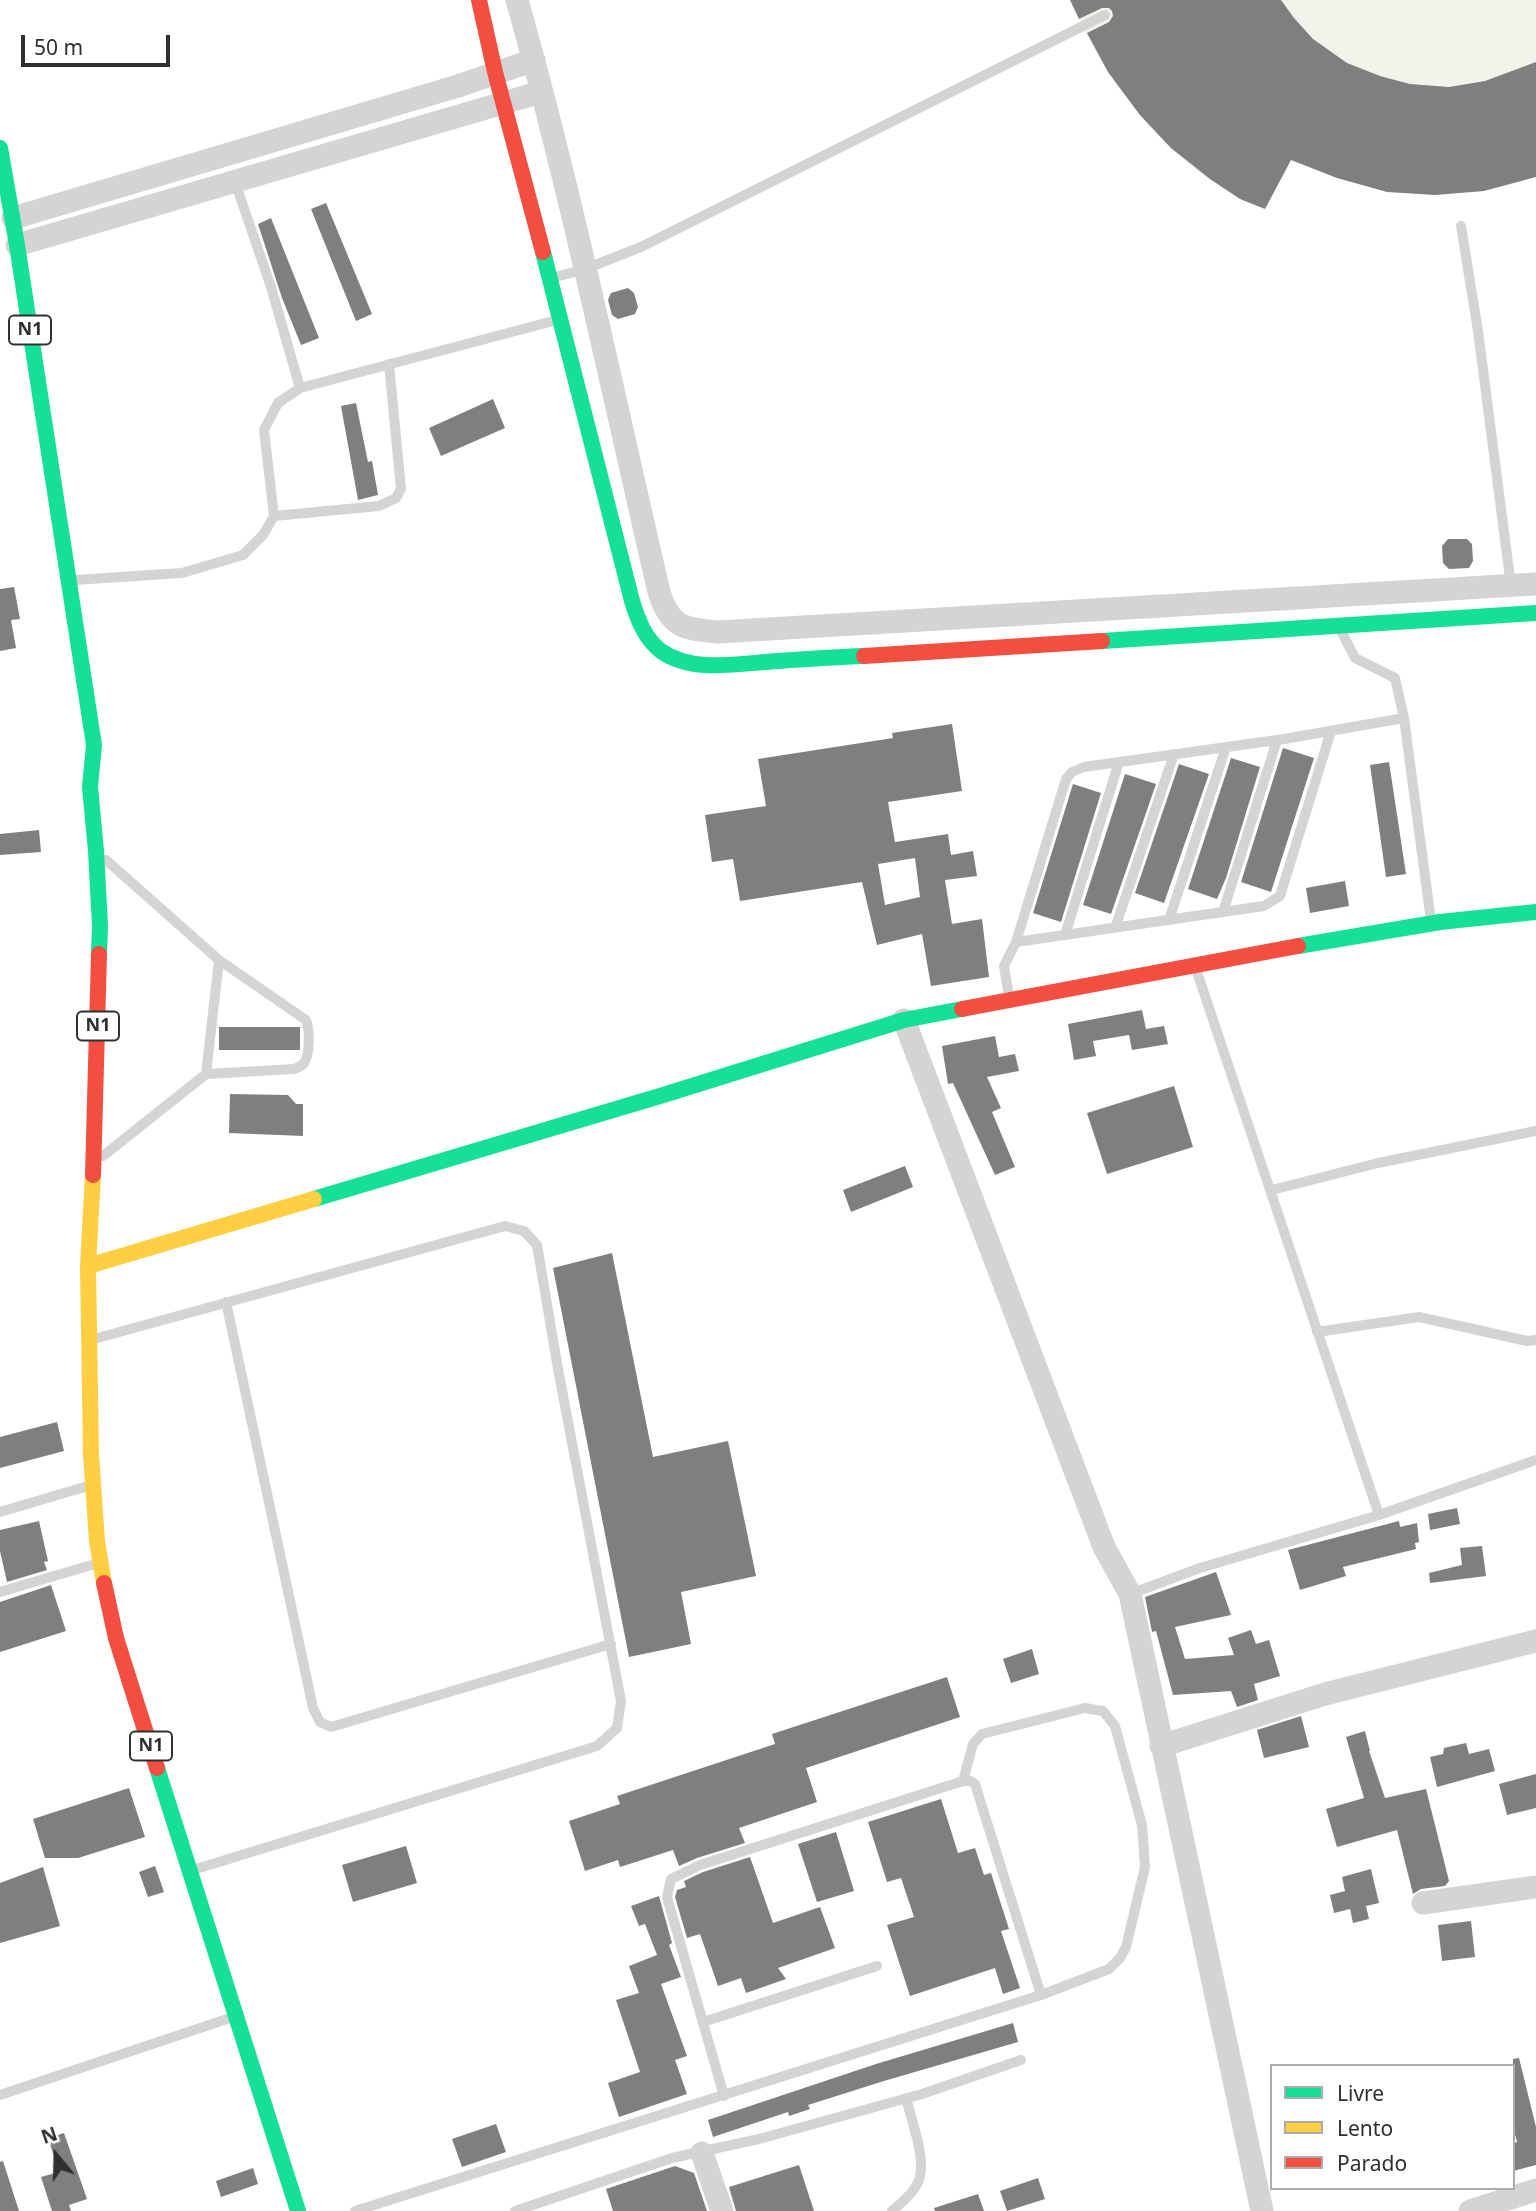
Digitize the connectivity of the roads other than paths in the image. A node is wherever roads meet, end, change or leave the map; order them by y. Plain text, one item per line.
1 (479, 0) edge
2 (517, 0) edge
3 (1105, 15) dead end
4 (534, 60) junction
5 (495, 72) junction
6 (541, 92) junction
7 (503, 104) junction
8 (0, 148) edge
9 (235, 182) junction
10 (13, 218) junction
11 (1461, 226) dead end
12 (17, 245) junction
13 (585, 269) junction
14 (550, 279) junction
15 (560, 319) junction
16 (389, 363) junction
17 (300, 387) junction
18 (274, 516) junction
19 (68, 581) junction
20 (1536, 584) edge
21 (1511, 586) junction
22 (1536, 614) edge
23 (1339, 625) junction
24 (1404, 718) junction
25 (1331, 731) junction
26 (1277, 740) junction
27 (1226, 747) junction
28 (1174, 754) junction
29 (1119, 762) junction
30 (96, 851) junction
31 (1223, 912) junction
32 (1536, 912) edge
33 (1169, 920) junction
34 (1431, 924) junction
35 (1115, 928) junction
36 (1065, 935) junction
37 (1016, 942) junction
38 (219, 960) junction
39 (1195, 964) junction
40 (1009, 999) junction
41 (905, 1020) junction
42 (206, 1074) junction
43 (1536, 1131) edge
44 (94, 1162) junction
45 (1272, 1190) junction
46 (88, 1266) junction
47 (226, 1302) junction
48 (1317, 1332) junction
49 (89, 1340) junction
50 (1536, 1340) edge
51 (1536, 1460) edge
52 (93, 1485) junction
53 (0, 1512) edge
54 (1380, 1515) junction
55 (101, 1562) junction
56 (0, 1591) edge
57 (1130, 1594) junction
58 (1536, 1641) edge
59 (611, 1644) junction
60 (1161, 1746) junction
61 (963, 1781) junction
62 (190, 1870) junction
63 (1536, 1887) edge
64 (1423, 1903) dead end
65 (877, 1966) dead end
66 (1041, 1995) junction
67 (236, 2015) junction
68 (703, 2022) junction
69 (1021, 2060) dead end
70 (0, 2095) edge
71 (724, 2096) junction
72 (906, 2098) junction
73 (702, 2153) junction
74 (1536, 2190) edge
75 (298, 2211) edge
76 (355, 2211) edge
77 (514, 2211) edge
78 (722, 2211) edge
79 (892, 2211) edge
80 (1262, 2211) edge
81 (1470, 2211) edge

1 - 5 main road
2 - 4 street
3 - 13 lane
4 - 5 street
4 - 6 street
5 - 7 main road
5 - 10 street
6 - 7 street
6 - 13 street
7 - 9 street
7 - 14 main road
8 - 10 main road, N1
9 - 12 street
9 - 17 lane
10 - 12 main road, N1
11 - 21 lane
12 - 19 main road, N1
13 - 14 lane
13 - 21 street
14 - 15 main road
15 - 16 lane
15 - 23 main road
16 - 17 lane
16 - 18 lane
17 - 18 lane
18 - 19 lane
19 - 30 main road, N1
20 - 21 street
22 - 23 main road
23 - 24 lane
24 - 25 lane
24 - 34 lane
25 - 26 lane
25 - 31 lane
26 - 27 lane
26 - 31 lane
27 - 28 lane
27 - 33 lane
28 - 29 lane
28 - 35 lane
29 - 36 lane
29 - 37 lane
30 - 38 lane
30 - 44 main road, N1
31 - 33 lane
32 - 34 main road
33 - 35 lane
34 - 39 main road
35 - 36 lane
36 - 37 lane
37 - 40 lane
38 - 42 lane
38 - 42 lane
39 - 40 main road
39 - 45 lane
40 - 41 main road
41 - 46 main road
41 - 57 street
42 - 44 lane
43 - 45 lane
44 - 46 main road, N1
45 - 48 lane
46 - 49 main road, N1
47 - 49 lane
47 - 59 lane
47 - 59 lane
48 - 50 lane
48 - 54 lane
49 - 52 main road, N1
51 - 54 lane
52 - 53 lane
52 - 55 main road, N1
54 - 57 lane
55 - 56 lane
55 - 62 main road, N1
57 - 60 street
58 - 60 street
59 - 62 lane
60 - 80 street
61 - 66 lane
61 - 66 lane
61 - 68 lane
62 - 67 main road, N1
63 - 64 street
65 - 68 lane
66 - 71 lane
67 - 70 lane
67 - 75 main road, N1
68 - 71 lane
69 - 72 lane
71 - 76 lane
72 - 73 lane
72 - 79 lane
73 - 77 lane
73 - 78 street
74 - 81 street

